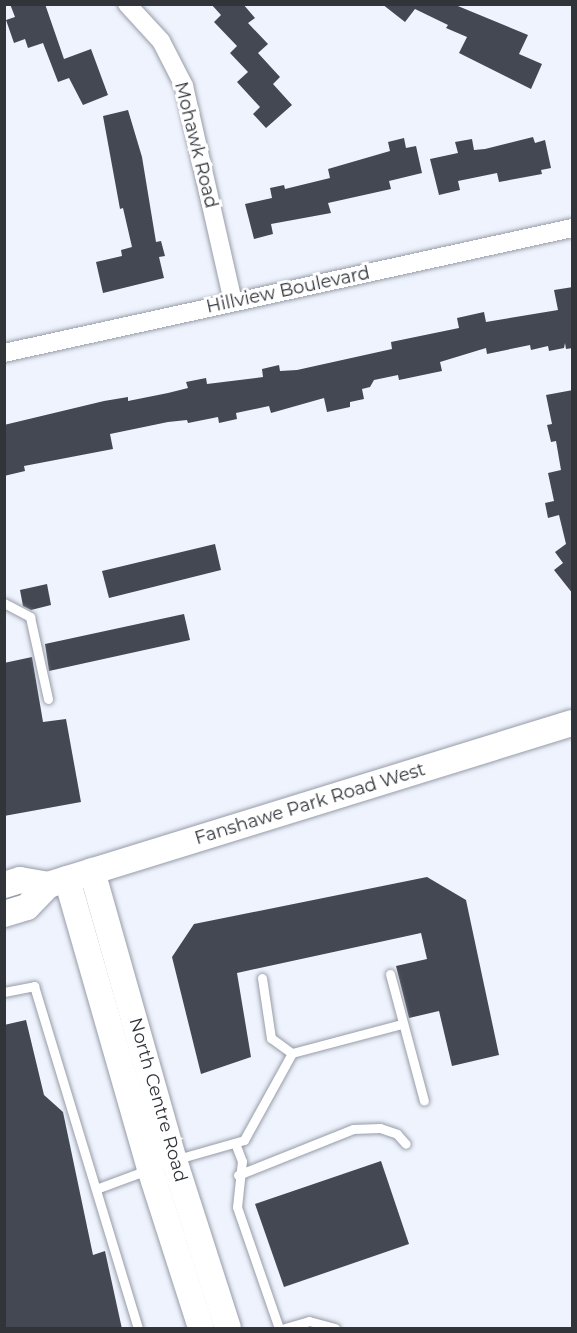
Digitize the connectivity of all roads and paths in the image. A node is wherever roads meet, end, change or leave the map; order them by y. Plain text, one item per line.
1 (127, 4) edge
2 (573, 228) edge
3 (233, 301) junction
4 (4, 353) edge
5 (4, 603) edge
6 (48, 699) dead end
7 (573, 723) edge
8 (92, 871) junction
9 (58, 882) junction
10 (4, 885) edge
11 (4, 914) edge
12 (390, 975) dead end
13 (262, 978) dead end
14 (4, 992) edge
15 (402, 1024) junction
16 (292, 1053) junction
17 (424, 1101) dead end
18 (235, 1143) junction
19 (406, 1144) dead end
20 (162, 1164) junction
21 (238, 1175) junction
22 (96, 1189) junction
23 (138, 1329) edge
24 (201, 1329) edge
25 (228, 1329) edge
26 (279, 1329) edge
27 (285, 1329) edge
28 (335, 1329) edge

1 - 3 street, Mohawk Road
2 - 3 street, Hillview Boulevard
3 - 4 street, Hillview Boulevard
5 - 6 lane
7 - 8 street, Fanshawe Park Road West
8 - 9 street, Fanshawe Park Road West
8 - 20 street, North Centre Road
9 - 10 street, Fanshawe Park Road West
9 - 11 street, Fanshawe Park Road West
9 - 20 street, North Centre Road
12 - 15 lane
13 - 16 lane
14 - 22 lane
15 - 16 lane
15 - 17 lane
16 - 18 lane
18 - 20 lane
18 - 21 lane
19 - 21 lane
20 - 22 lane
20 - 24 street, North Centre Road
20 - 25 street, North Centre Road
21 - 26 lane
22 - 23 lane
27 - 28 lane

